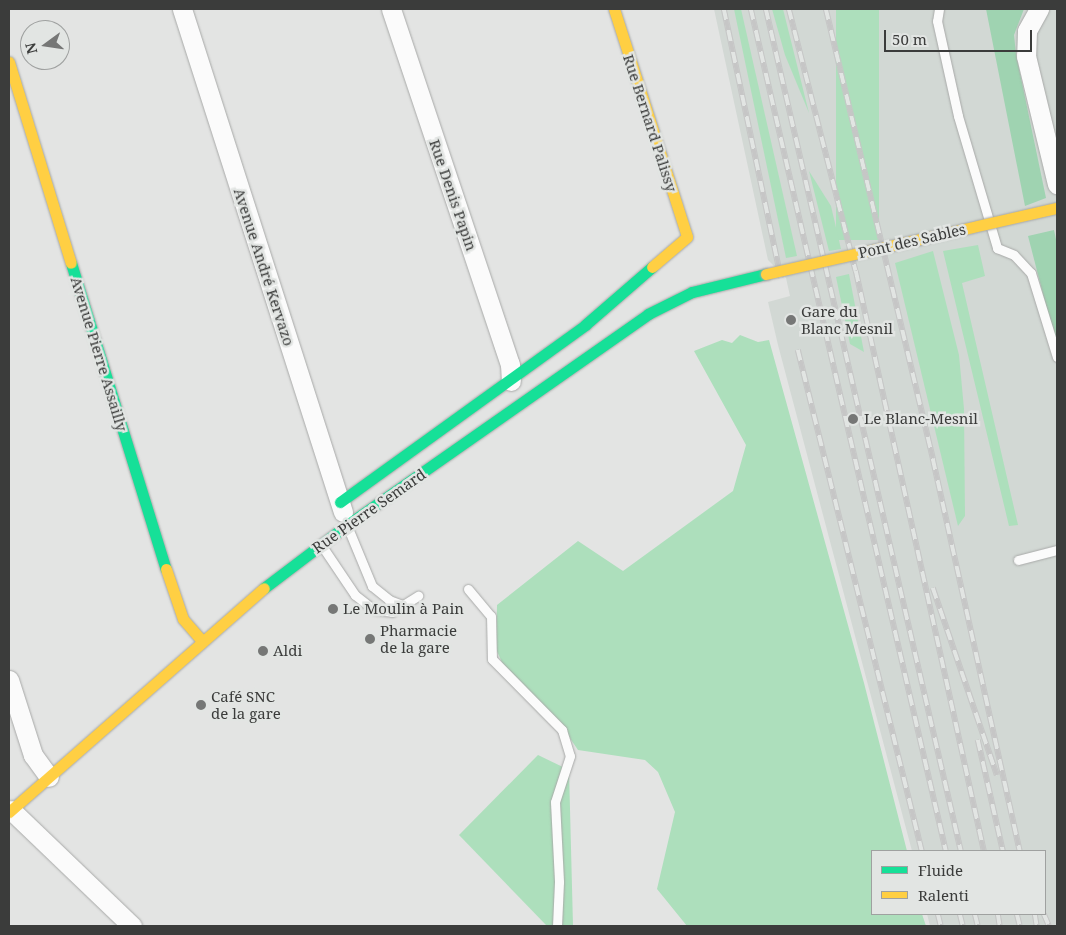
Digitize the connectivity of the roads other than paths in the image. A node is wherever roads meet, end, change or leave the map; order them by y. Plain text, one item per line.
1 (182, 9) edge
2 (391, 9) edge
3 (614, 9) edge
4 (939, 9) edge
5 (1039, 9) edge
6 (9, 62) edge
7 (1057, 184) edge
8 (1057, 208) edge
9 (687, 237) joint
10 (766, 274) joint
11 (1057, 357) edge
12 (511, 381) junction
13 (340, 502) junction
14 (347, 525) junction
15 (321, 544) junction
16 (1057, 550) edge
17 (1018, 560) dead end
18 (468, 589) dead end
19 (418, 596) dead end
20 (403, 606) junction
21 (201, 640) junction
22 (9, 680) edge
23 (49, 777) junction
24 (10, 813) edge
25 (132, 926) edge
26 (557, 926) edge

1 - 13 street, Avenue André Kervazo
2 - 12 street, Rue Denis Papin
3 - 9 street, Rue Bernard Palissy
4 - 11 lane
5 - 7 street
6 - 21 street, Avenue Pierre Assailly
8 - 10 street, Pont des Sables, bridge
9 - 12 street, Rue Pierre Semard
10 - 14 street, Rue Pierre Semard
12 - 13 street, Rue Pierre Semard
13 - 14 street, Avenue André Kervazo
14 - 15 street, Rue Pierre Semard
14 - 20 lane
15 - 20 lane
15 - 21 street, Rue Pierre Semard
16 - 17 lane
18 - 26 lane
19 - 20 lane
21 - 23 street, Rue Pierre Semard
22 - 23 street
23 - 24 street, Rue Pierre Semard
24 - 25 street

